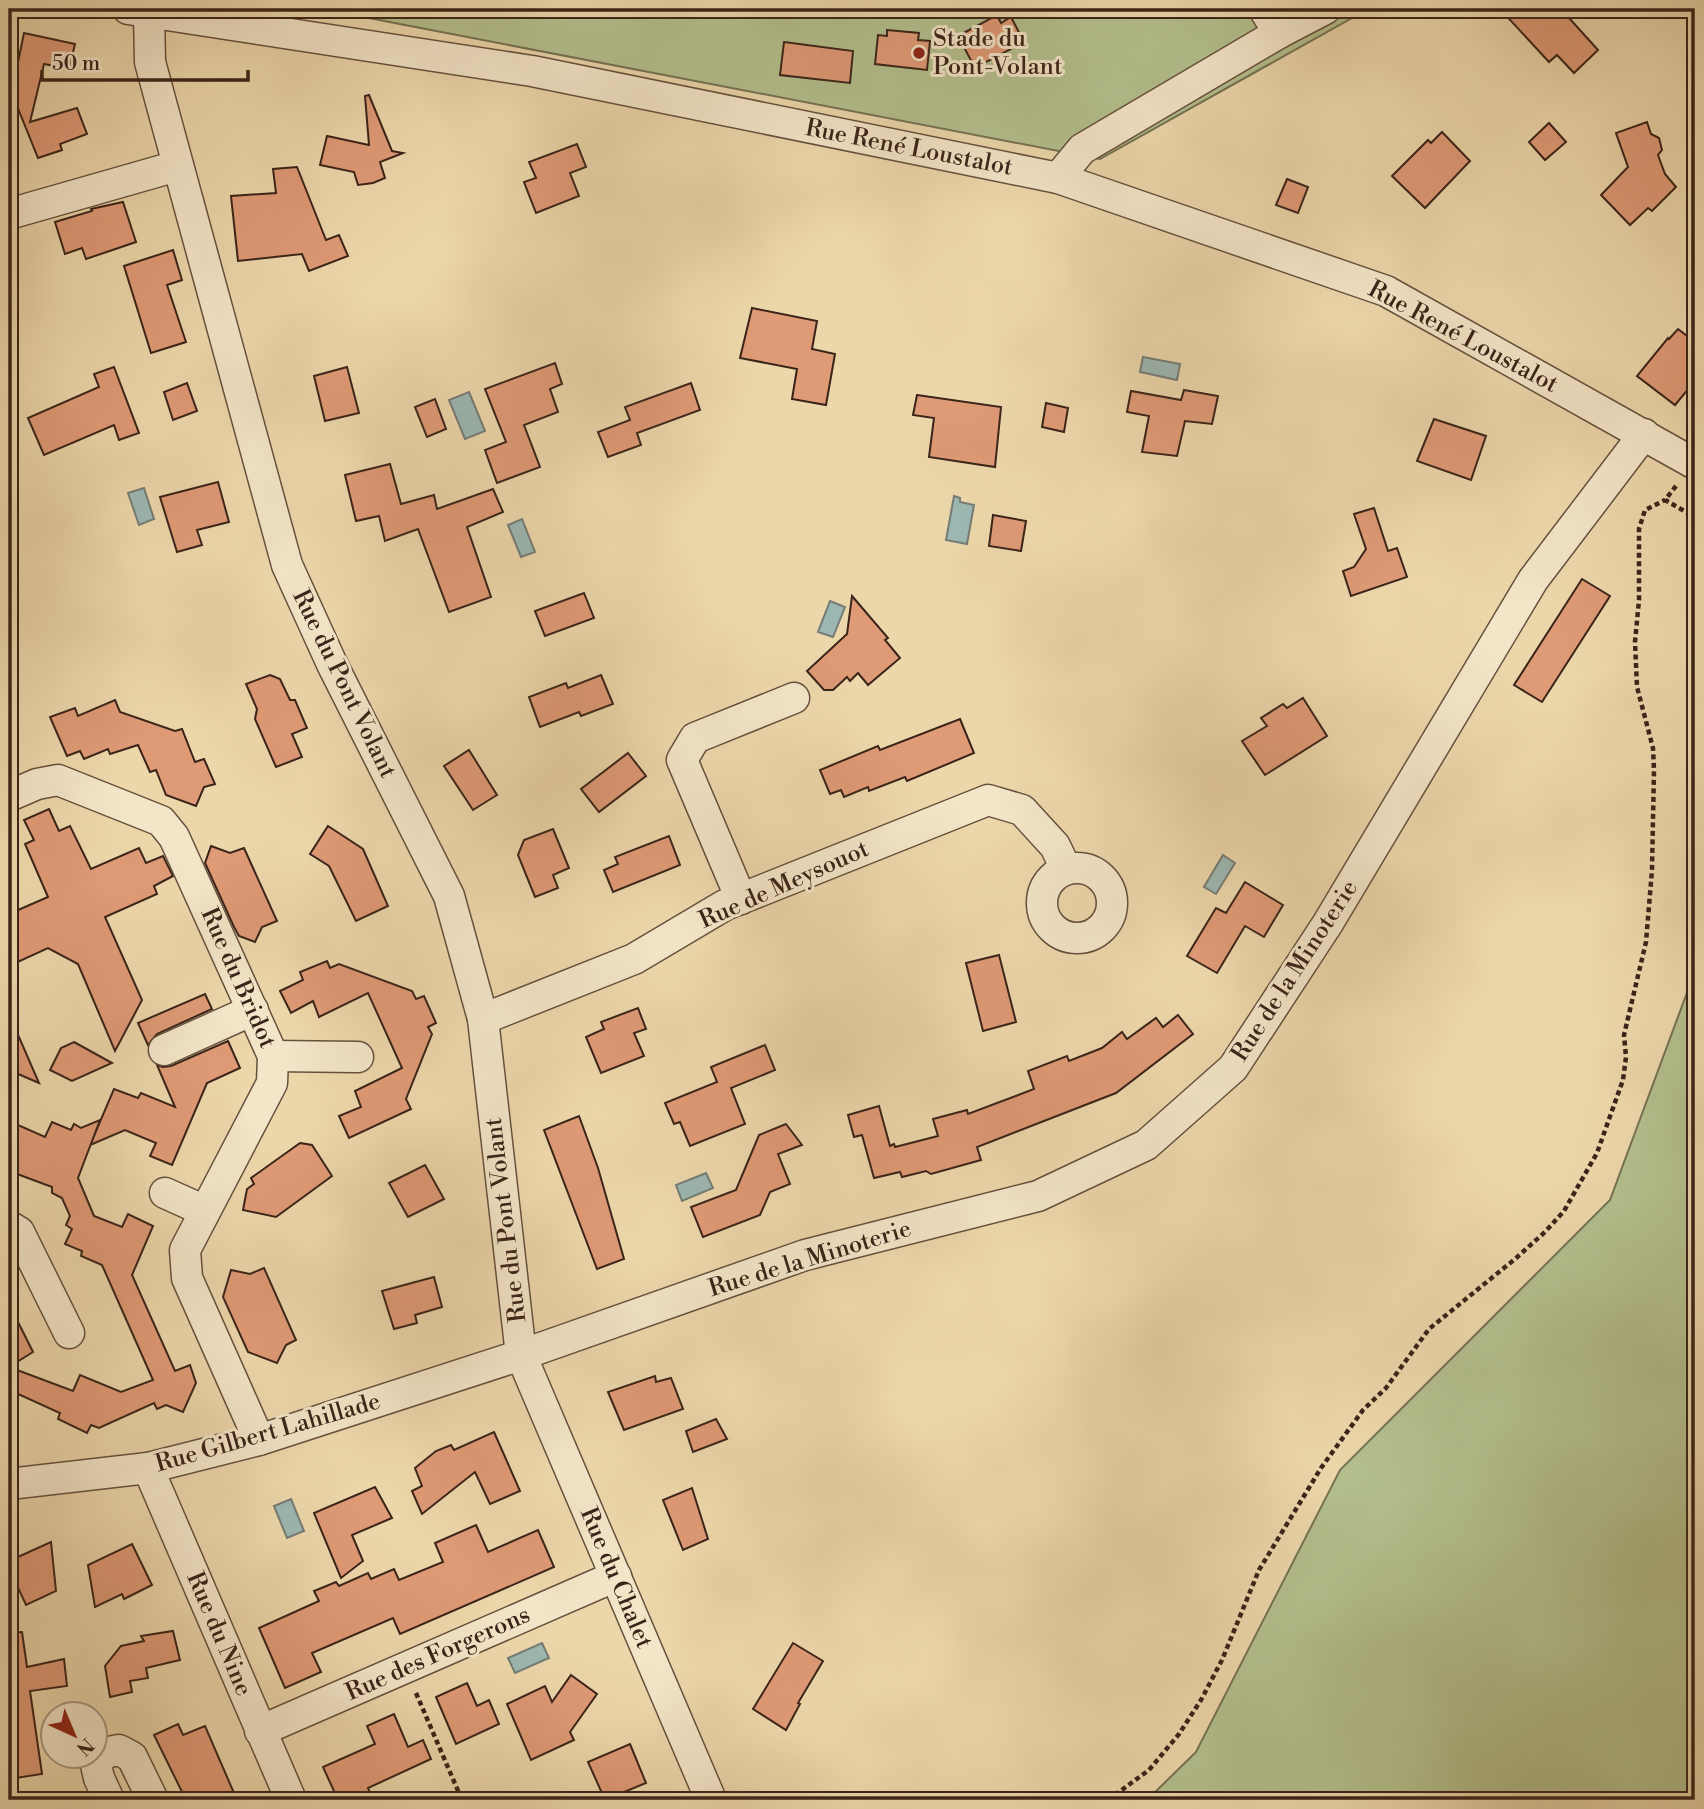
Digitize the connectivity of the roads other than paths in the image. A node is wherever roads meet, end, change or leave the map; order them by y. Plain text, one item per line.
1 (1325, 9) edge
2 (138, 11) edge
3 (1271, 21) edge
4 (177, 166) junction
5 (1058, 178) junction
6 (9, 214) edge
7 (1644, 434) junction
8 (1694, 462) edge
9 (794, 698) dead end
10 (9, 796) edge
11 (1066, 869) dead end
12 (741, 899) junction
13 (253, 1010) junction
14 (483, 1019) junction
15 (164, 1050) dead end
16 (273, 1056) junction
17 (358, 1057) dead end
18 (165, 1193) dead end
19 (205, 1212) junction
20 (9, 1226) edge
21 (69, 1333) dead end
22 (521, 1355) junction
23 (259, 1440) junction
24 (148, 1468) junction
25 (9, 1483) edge
26 (616, 1576) junction
27 (260, 1731) junction
28 (110, 1800) edge
29 (153, 1800) edge
30 (291, 1800) edge
31 (711, 1800) edge

1 - 3 street
2 - 4 street, Rue du Pont Volant
2 - 5 street, Rue René Loustalot
3 - 5 street
4 - 6 street
4 - 14 street, Rue du Pont Volant
5 - 7 street, Rue René Loustalot
7 - 8 street, Rue René Loustalot
7 - 22 street, Rue de la Minoterie
9 - 12 street
10 - 13 street, Rue du Bridot
11 - 12 street, Rue de Meysouot
12 - 14 street, Rue de Meysouot
13 - 15 street
13 - 16 street, Rue du Bridot
14 - 22 street, Rue du Pont Volant
16 - 17 street
16 - 19 street, Rue du Bridot
18 - 19 street
19 - 23 street, Rue du Bridot
20 - 21 street
22 - 23 street, Rue Gilbert Lahillade
22 - 26 street, Rue du Chalet
23 - 24 street, Rue Gilbert Lahillade
24 - 25 street, Rue Gilbert Lahillade
24 - 27 street, Rue du Nine
26 - 27 street, Rue des Forgerons
26 - 31 street, Rue du Chalet
27 - 30 street, Rue du Nine
28 - 29 street

